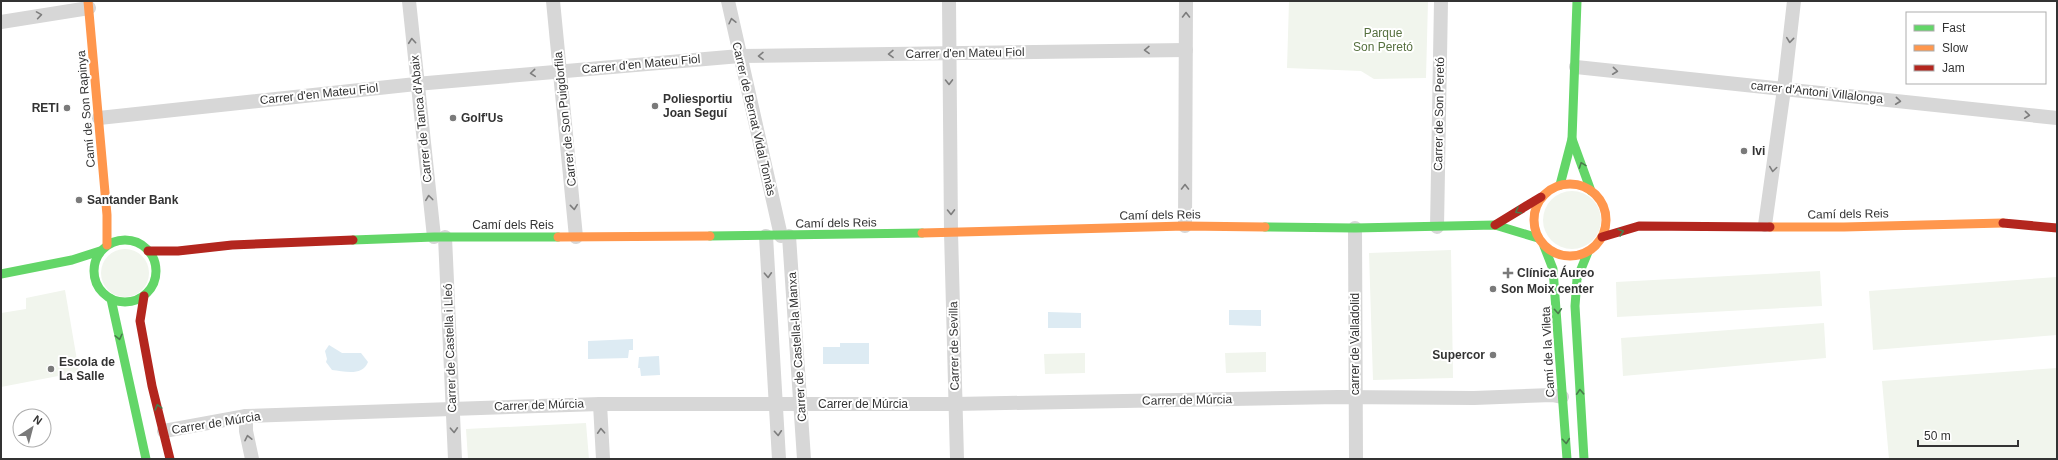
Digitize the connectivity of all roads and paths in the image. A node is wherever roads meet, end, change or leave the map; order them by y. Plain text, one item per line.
1 (409, 1) edge
2 (553, 1) edge
3 (728, 1) edge
4 (949, 1) edge
5 (1186, 1) edge
6 (1441, 1) edge
7 (1577, 1) edge
8 (1794, 1) edge
9 (89, 4) edge
10 (1, 22) edge
11 (1186, 50) junction
12 (949, 54) junction
13 (740, 56) junction
14 (1576, 67) junction
15 (559, 71) junction
16 (416, 84) junction
17 (1784, 89) junction
18 (99, 118) junction
19 (2057, 118) edge
20 (1572, 139) junction
21 (1560, 185) junction
22 (1591, 191) junction
23 (1541, 197) junction
24 (1604, 207) junction
25 (1616, 213) dead end
26 (107, 215) junction
27 (1627, 220) dead end
28 (1495, 225) junction
29 (1185, 226) junction
30 (1639, 226) junction
31 (1765, 226) junction
32 (1438, 227) junction
33 (1355, 228) junction
34 (2057, 228) edge
35 (951, 232) junction
36 (576, 236) junction
37 (766, 236) junction
38 (785, 236) junction
39 (439, 237) junction
40 (1538, 238) junction
41 (1602, 238) junction
42 (130, 240) junction
43 (1544, 246) junction
44 (104, 248) junction
45 (148, 251) junction
46 (178, 251) junction
47 (1588, 252) junction
48 (72, 260) junction
49 (156, 273) junction
50 (1, 274) edge
51 (95, 280) junction
52 (144, 296) junction
53 (111, 299) junction
54 (1355, 397) junction
55 (1562, 397) junction
56 (600, 404) junction
57 (775, 404) junction
58 (801, 404) junction
59 (955, 404) junction
60 (453, 408) junction
61 (246, 416) junction
62 (164, 431) junction
63 (146, 459) edge
64 (170, 459) edge
65 (252, 459) edge
66 (456, 459) edge
67 (603, 459) edge
68 (779, 459) edge
69 (804, 459) edge
70 (957, 459) edge
71 (1356, 459) edge
72 (1567, 459) edge
73 (1584, 459) edge

16 -> 1 street, Carrer de Tanca d'Abaix
2 - 15 street, Carrer de Son Puigdorfila
13 -> 3 street, Carrer de Bernat Vidal Tomàs
4 - 12 street, Carrer de Sevilla
11 -> 5 street
6 - 32 street, Carrer de Son Peretó
7 - 14 street
8 -> 17 street
10 -> 9 street
9 - 18 street, Camí de Son Rapinya
11 -> 12 street, Carrer d'en Mateu Fiol
29 -> 11 street
12 -> 13 street, Carrer d'en Mateu Fiol
12 -> 35 street, Carrer de Sevilla
13 - 15 street, Carrer d'en Mateu Fiol
13 - 38 street, Carrer de Bernat Vidal Tomàs
14 -> 17 street, carrer d'Antoni Villalonga
14 - 20 street
15 -> 16 street, Carrer d'en Mateu Fiol
15 -> 36 street, Carrer de Son Puigdorfila
16 - 18 street, Carrer d'en Mateu Fiol
39 -> 16 street, Carrer de Tanca d'Abaix
17 -> 19 street, carrer d'Antoni Villalonga
17 -> 31 street
18 - 26 street, Camí de Son Rapinya
20 - 21 street
22 -> 20 street
21 - 22 street
21 - 23 street
22 - 24 street
23 -> 28 street, Camí dels Reis
23 - 40 street
24 - 25 street
24 - 41 street
26 - 42 street
26 - 44 street, Camí de Son Rapinya
27 - 30 street, Camí dels Reis
28 - 32 street, Camí dels Reis
28 - 40 street, Camí dels Reis
29 - 33 street, Camí dels Reis
29 - 35 street, Camí dels Reis
30 - 31 street, Camí dels Reis
41 -> 30 street, Camí dels Reis
31 - 34 street, Camí dels Reis
32 - 33 street, Camí dels Reis
33 - 54 street, carrer de Valladolid
35 - 38 street, Camí dels Reis
35 - 59 street, Carrer de Sevilla
36 - 37 street, Camí dels Reis
36 - 39 street, Camí dels Reis
37 - 38 street, Camí dels Reis
37 -> 57 street, Carrer de Castella-la Manxa
38 - 58 street, Carrer de Castella-la Manxa
39 - 46 street, Camí dels Reis
39 - 60 street, Carrer de Castella i Lleó
40 - 43 street
41 - 47 street
42 - 44 street
42 - 45 street
43 - 47 street
43 -> 55 street, Camí de la Vileta
44 - 48 street
44 - 51 street
45 - 46 street, Camí dels Reis
45 - 49 street
46 - 49 street
73 -> 47 street
48 - 50 street
48 - 51 street
49 - 52 street
51 - 53 street
52 - 53 street
62 -> 52 street
53 -> 63 street
54 - 55 street, Carrer de Múrcia
54 - 59 street, Carrer de Múrcia
54 - 71 street, carrer de Valladolid
55 -> 72 street, Camí de la Vileta
56 - 57 street, Carrer de Múrcia
56 - 60 street, Carrer de Múrcia
67 -> 56 street
57 - 58 street, Carrer de Múrcia
57 -> 68 street, Carrer de Castella-la Manxa
58 - 59 street, Carrer de Múrcia
58 - 69 street, Carrer de Castella-la Manxa
59 - 70 street, Carrer de Sevilla
60 - 61 street, Carrer de Múrcia
60 -> 66 street, Carrer de Castella i Lleó
61 - 62 street, Carrer de Múrcia
65 -> 61 street
62 - 64 street

